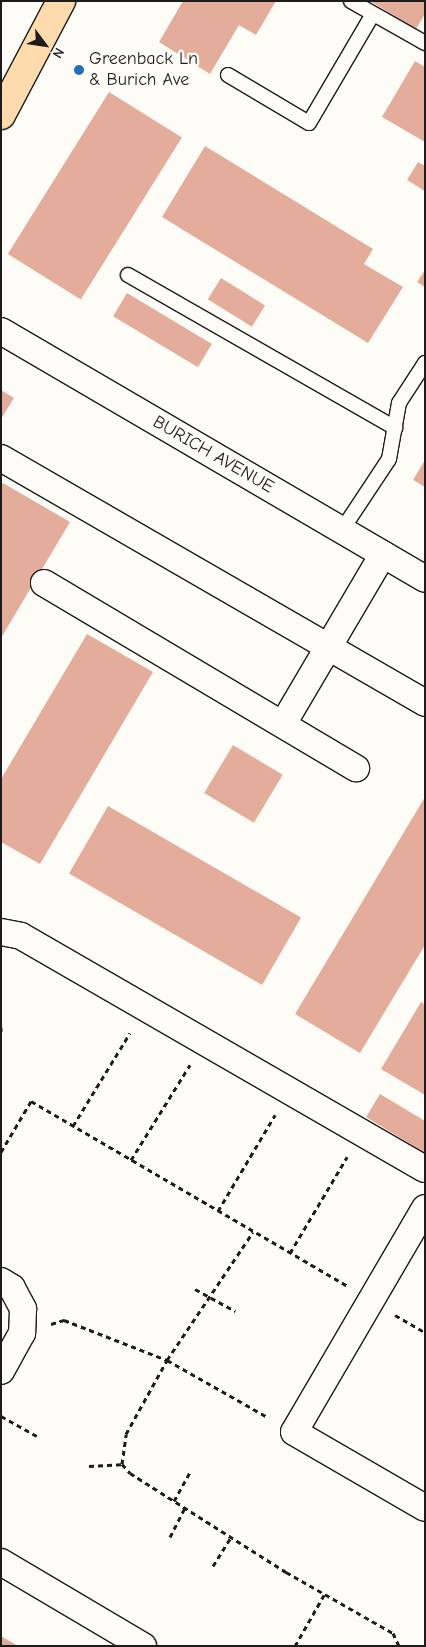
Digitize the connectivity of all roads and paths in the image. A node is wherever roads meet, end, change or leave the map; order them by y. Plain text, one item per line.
1 (61, 1) edge
2 (351, 1) edge
3 (373, 14) junction
4 (425, 43) edge
5 (228, 75) dead end
6 (1, 114) edge
7 (128, 275) dead end
8 (1, 331) edge
9 (425, 363) edge
10 (395, 428) junction
11 (1, 458) edge
12 (342, 530) junction
13 (383, 554) junction
14 (425, 578) edge
15 (44, 583) dead end
16 (329, 647) junction
17 (425, 703) edge
18 (283, 724) junction
19 (356, 768) dead end
20 (1, 932) edge
21 (146, 1008) junction
22 (1, 1027) edge
23 (1, 1032) edge
24 (204, 1042) junction
25 (290, 1091) junction
26 (73, 1126) junction
27 (362, 1133) junction
28 (1, 1152) edge
29 (131, 1160) junction
30 (425, 1170) edge
31 (425, 1208) edge
32 (218, 1211) junction
33 (253, 1232) junction
34 (290, 1253) junction
35 (1, 1281) edge
36 (195, 1289) dead end
37 (209, 1297) junction
38 (370, 1300) junction
39 (235, 1312) dead end
40 (22, 1333) junction
41 (167, 1360) junction
42 (1, 1371) edge
43 (1, 1416) edge
44 (294, 1432) junction
45 (37, 1436) dead end
46 (122, 1464) junction
47 (89, 1466) dead end
48 (191, 1470) dead end
49 (174, 1501) junction
50 (185, 1508) junction
51 (425, 1508) edge
52 (170, 1537) dead end
53 (231, 1537) junction
54 (1, 1562) edge
55 (213, 1566) dead end
56 (324, 1595) junction
57 (143, 1646) edge
58 (295, 1646) edge
59 (399, 1646) edge

1 - 6 main road
2 - 3 lane
3 - 4 lane
3 - 5 lane
7 - 10 lane
8 - 12 street, BURICH AVENUE
9 - 10 lane
10 - 12 lane
11 - 16 street
12 - 13 street, BURICH AVENUE
13 - 14 street, BURICH AVENUE
13 - 16 street
15 - 18 street
16 - 17 street
16 - 18 street
18 - 19 street
20 - 21 street
21 - 24 street
21 - 26 path
22 - 23 path
24 - 25 street
24 - 29 path
25 - 27 street
25 - 32 path
26 - 28 path
26 - 29 path
27 - 30 street
27 - 34 path
29 - 32 path
31 - 38 street
32 - 33 path
33 - 34 path
33 - 37 path
34 - 38 path
35 - 40 street
36 - 37 path
37 - 39 path
37 - 41 path
38 - 44 street
40 - 41 path
40 - 42 street
41 - 44 path
41 - 46 path
43 - 45 path
44 - 51 street
46 - 47 path
46 - 49 path
48 - 49 path
49 - 50 path
50 - 52 path
50 - 53 path
53 - 55 path
53 - 56 path
54 - 57 street
56 - 58 path
56 - 59 path

